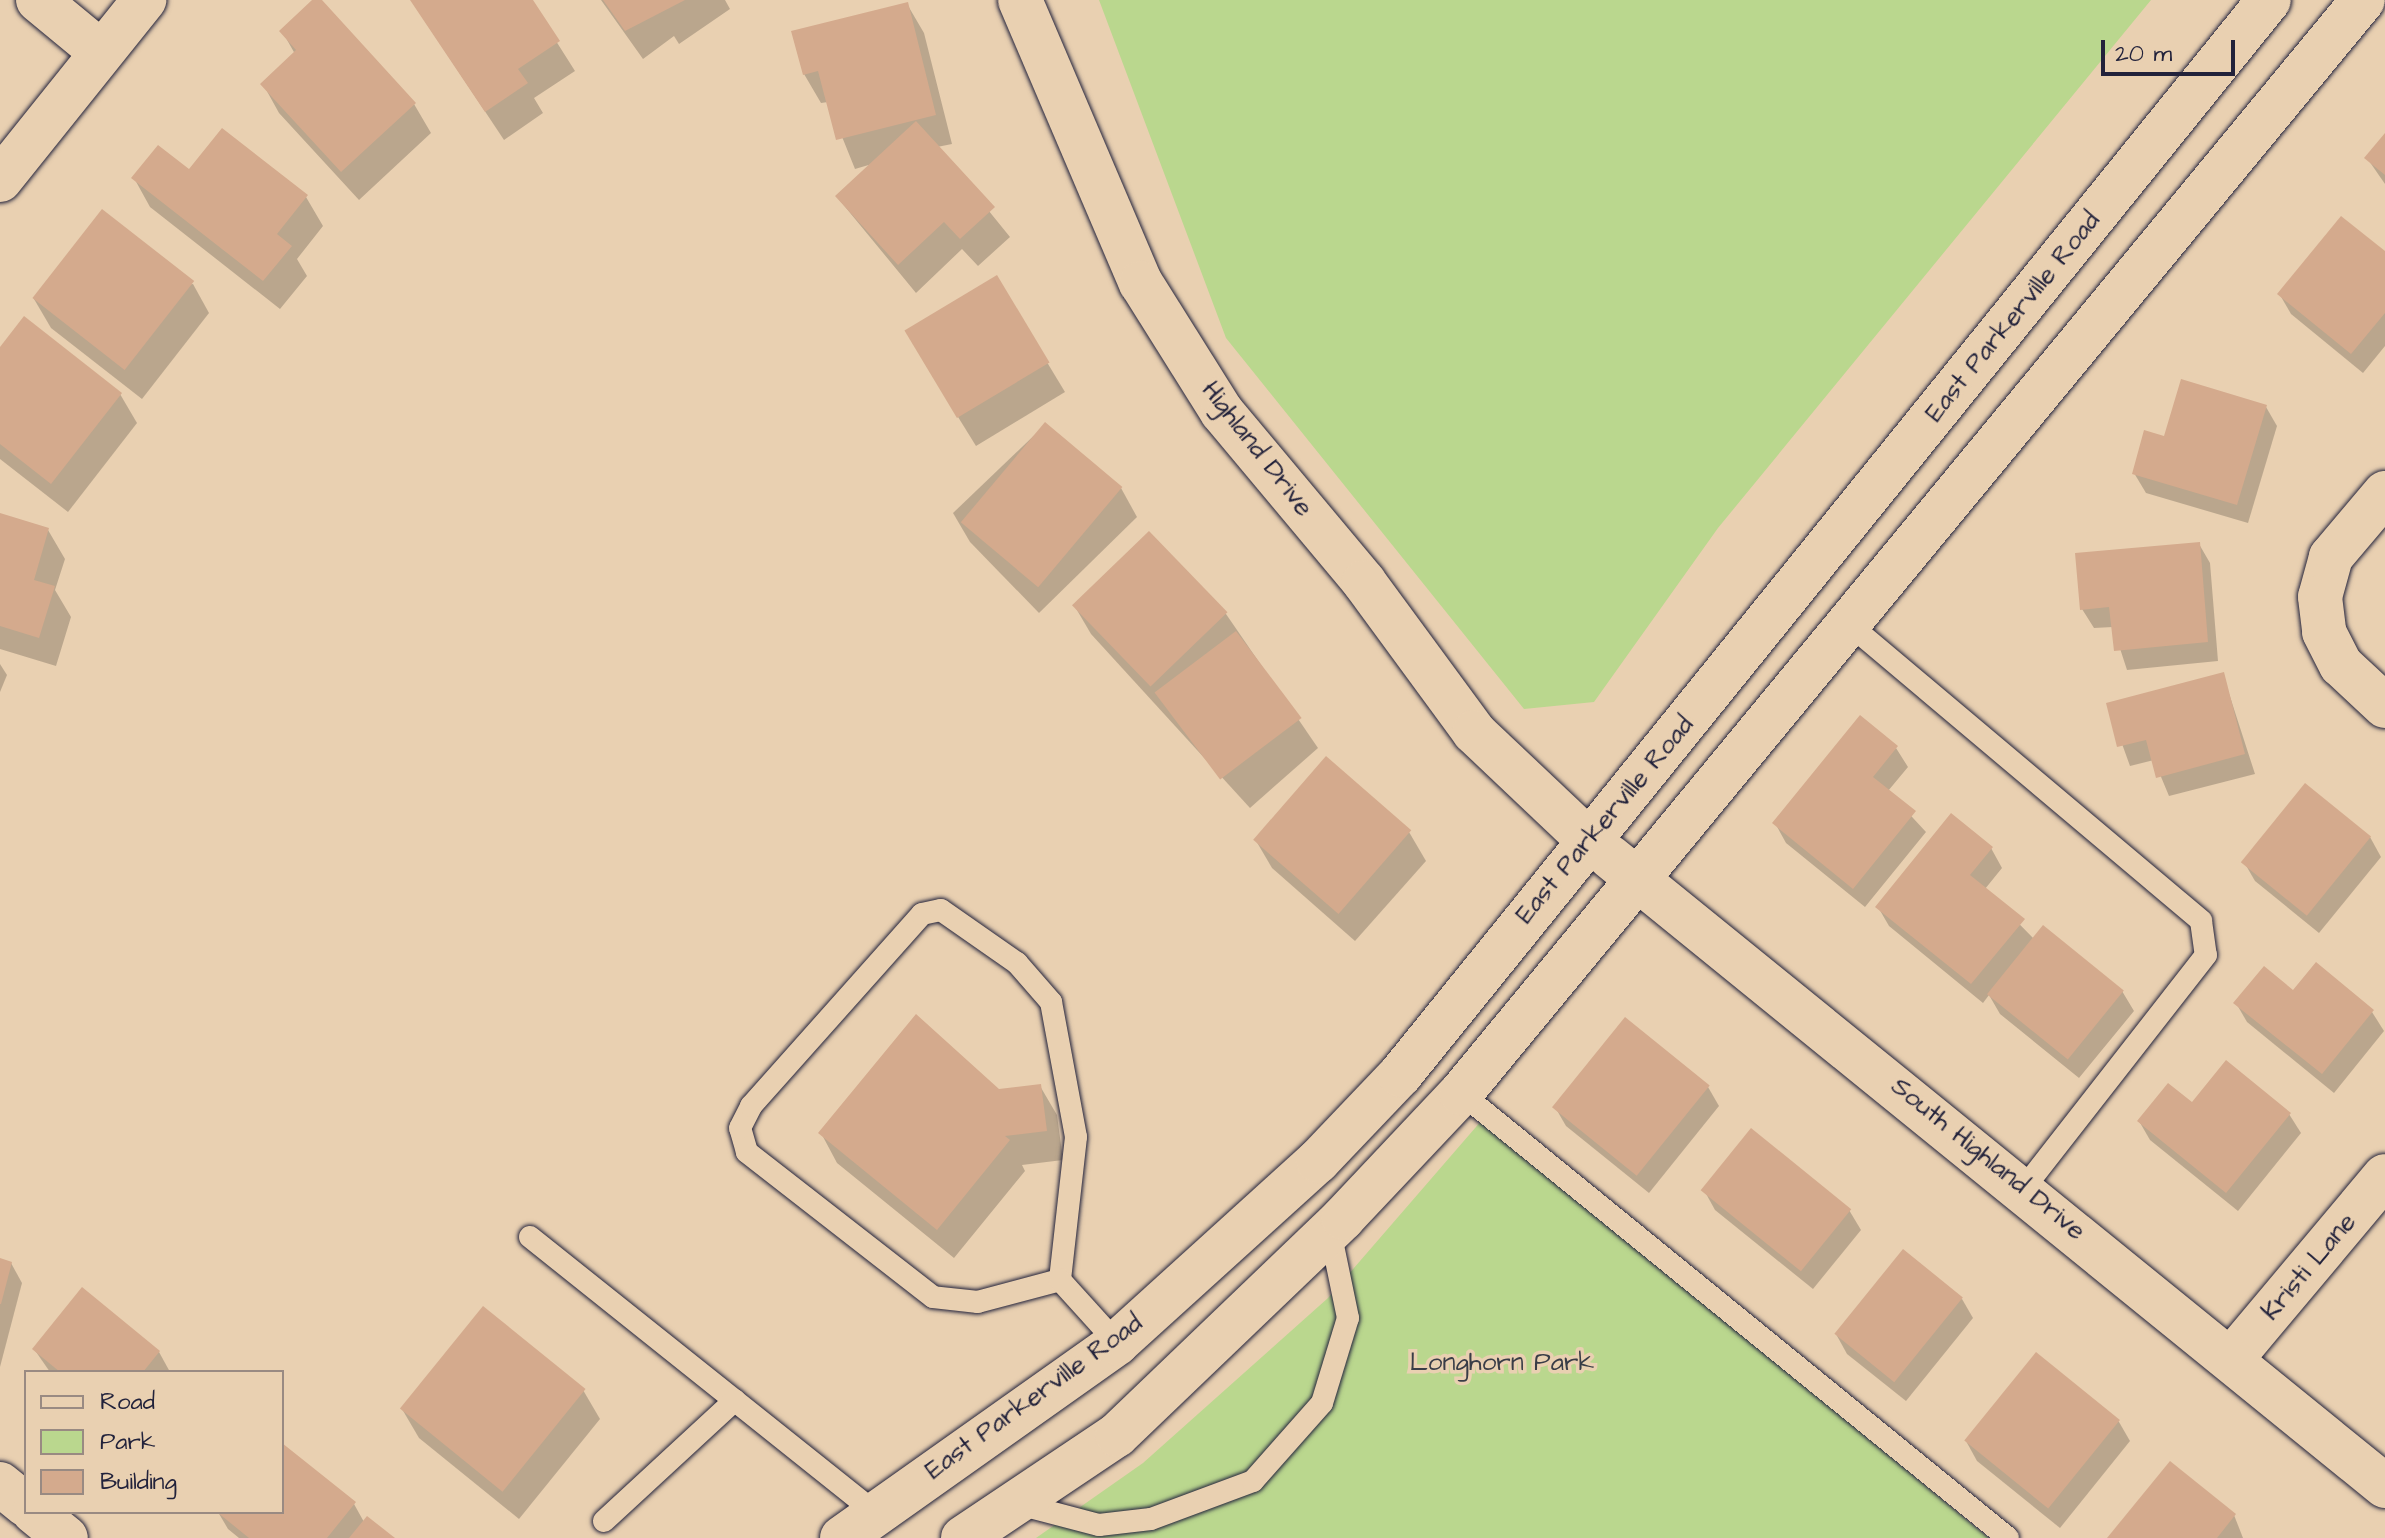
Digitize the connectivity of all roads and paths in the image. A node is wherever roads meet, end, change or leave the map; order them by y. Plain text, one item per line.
1 (38, 0) edge
2 (144, 0) edge
3 (1020, 0) edge
4 (2269, 0) edge
5 (2363, 0) edge
6 (101, 52) junction
7 (0, 180) edge
8 (2385, 493) edge
9 (1850, 625) junction
10 (2385, 706) edge
11 (1586, 838) junction
12 (1633, 877) junction
13 (1461, 1093) junction
14 (2385, 1176) edge
15 (2025, 1187) junction
16 (1330, 1231) junction
17 (530, 1237) dead end
18 (1060, 1280) junction
19 (1117, 1343) junction
20 (2233, 1357) junction
21 (735, 1400) junction
22 (0, 1484) edge
23 (2385, 1486) edge
24 (24, 1503) edge
25 (1015, 1503) junction
26 (36, 1514) edge
27 (604, 1521) dead end
28 (858, 1525) edge
29 (66, 1538) edge
30 (963, 1538) edge
31 (2008, 1538) edge

1 - 6 main road
2 - 6 main road
3 - 11 main road, Highland Drive
4 - 11 main road, East Parkerville Road
5 - 9 main road
6 - 7 main road
8 - 10 main road
9 - 12 main road
9 - 15 lane
11 - 12 main road, South Highland Drive
11 - 19 main road, East Parkerville Road
12 - 13 main road
12 - 15 main road, South Highland Drive
13 - 16 main road
13 - 31 lane
14 - 20 main road, Kristi Lane
15 - 20 main road, South Highland Drive
16 - 25 main road
16 - 25 lane
17 - 21 lane
18 - 18 lane
18 - 19 lane
19 - 28 main road, East Parkerville Road
20 - 23 main road, South Highland Drive
21 - 27 lane
21 - 28 lane
22 - 24 main road
25 - 30 main road
26 - 29 main road

